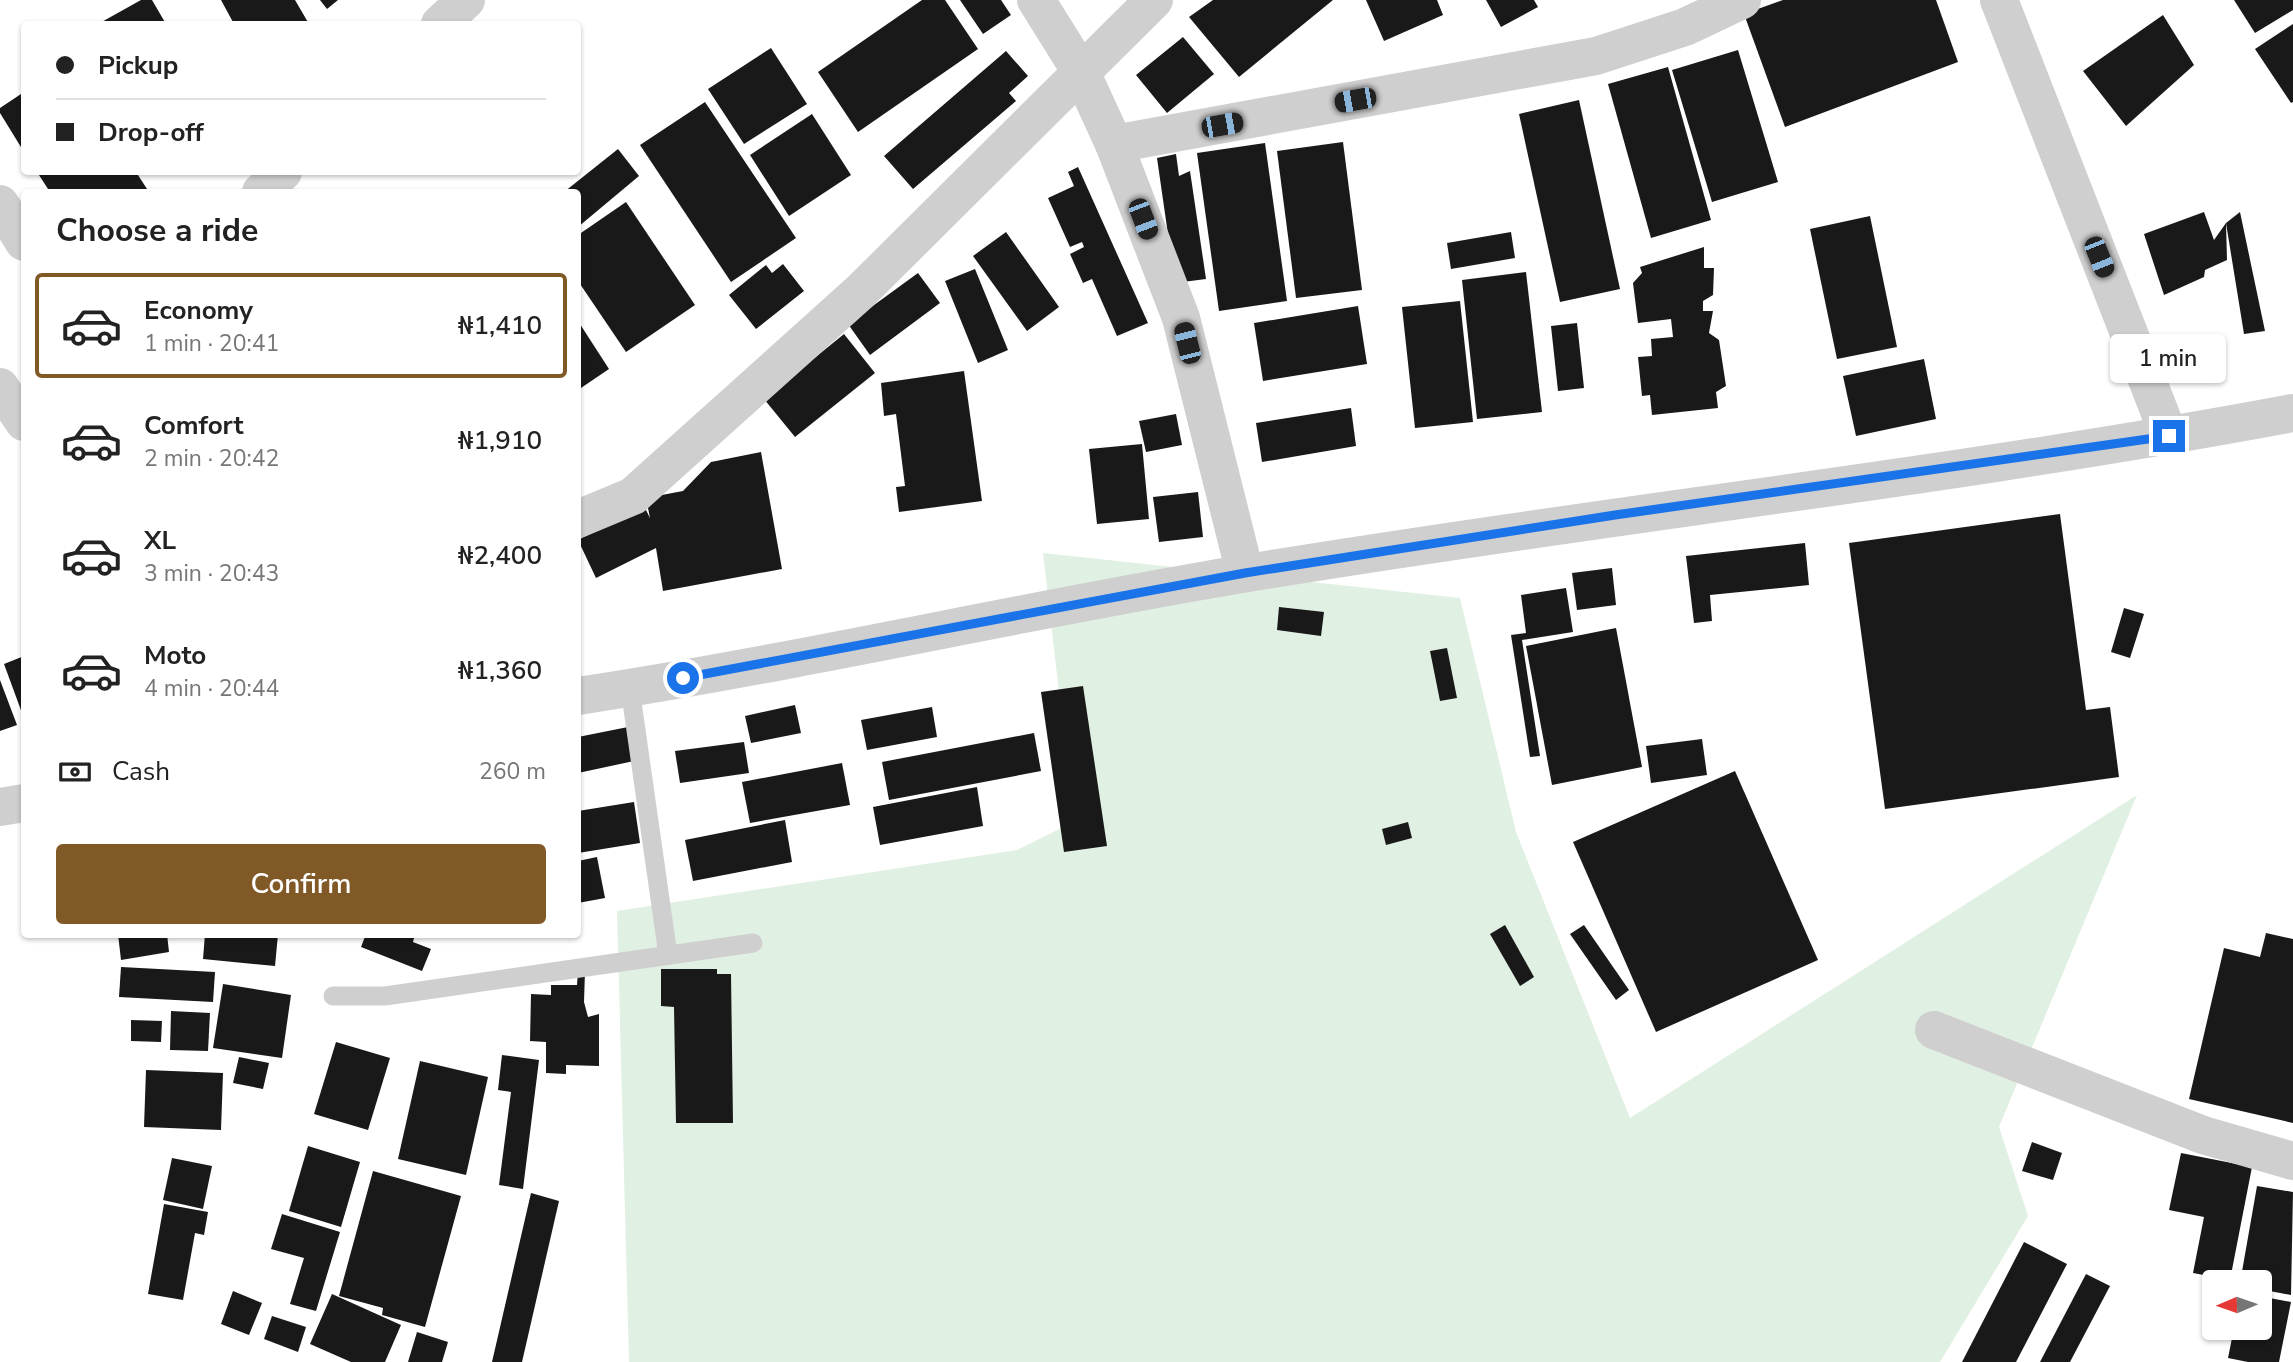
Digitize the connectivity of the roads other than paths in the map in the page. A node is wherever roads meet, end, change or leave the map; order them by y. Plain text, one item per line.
1 (466, 0) edge
2 (1037, 0) edge
3 (1154, 0) edge
4 (1742, 0) edge
5 (1999, 0) edge
6 (443, 21) edge
7 (1081, 72) junction
8 (1114, 145) junction
9 (280, 175) edge
10 (264, 189) edge
11 (0, 204) edge
12 (21, 237) edge
13 (0, 387) edge
14 (2293, 413) edge
15 (21, 418) edge
16 (2169, 436) junction
17 (581, 518) edge
18 (1245, 573) junction
19 (630, 688) junction
20 (581, 696) edge
21 (21, 804) edge
22 (0, 807) edge
23 (753, 943) dead end
24 (668, 955) junction
25 (333, 996) dead end
26 (1934, 1030) dead end
27 (2293, 1161) edge

1 - 6 street
2 - 7 street
3 - 7 street
4 - 8 street
5 - 16 street
7 - 8 street
7 - 17 street
8 - 18 street
9 - 10 street
11 - 12 street
13 - 15 street
14 - 16 street
16 - 18 street
18 - 19 street
19 - 20 street
19 - 24 lane
21 - 22 street
23 - 24 lane
24 - 25 lane
26 - 27 street

